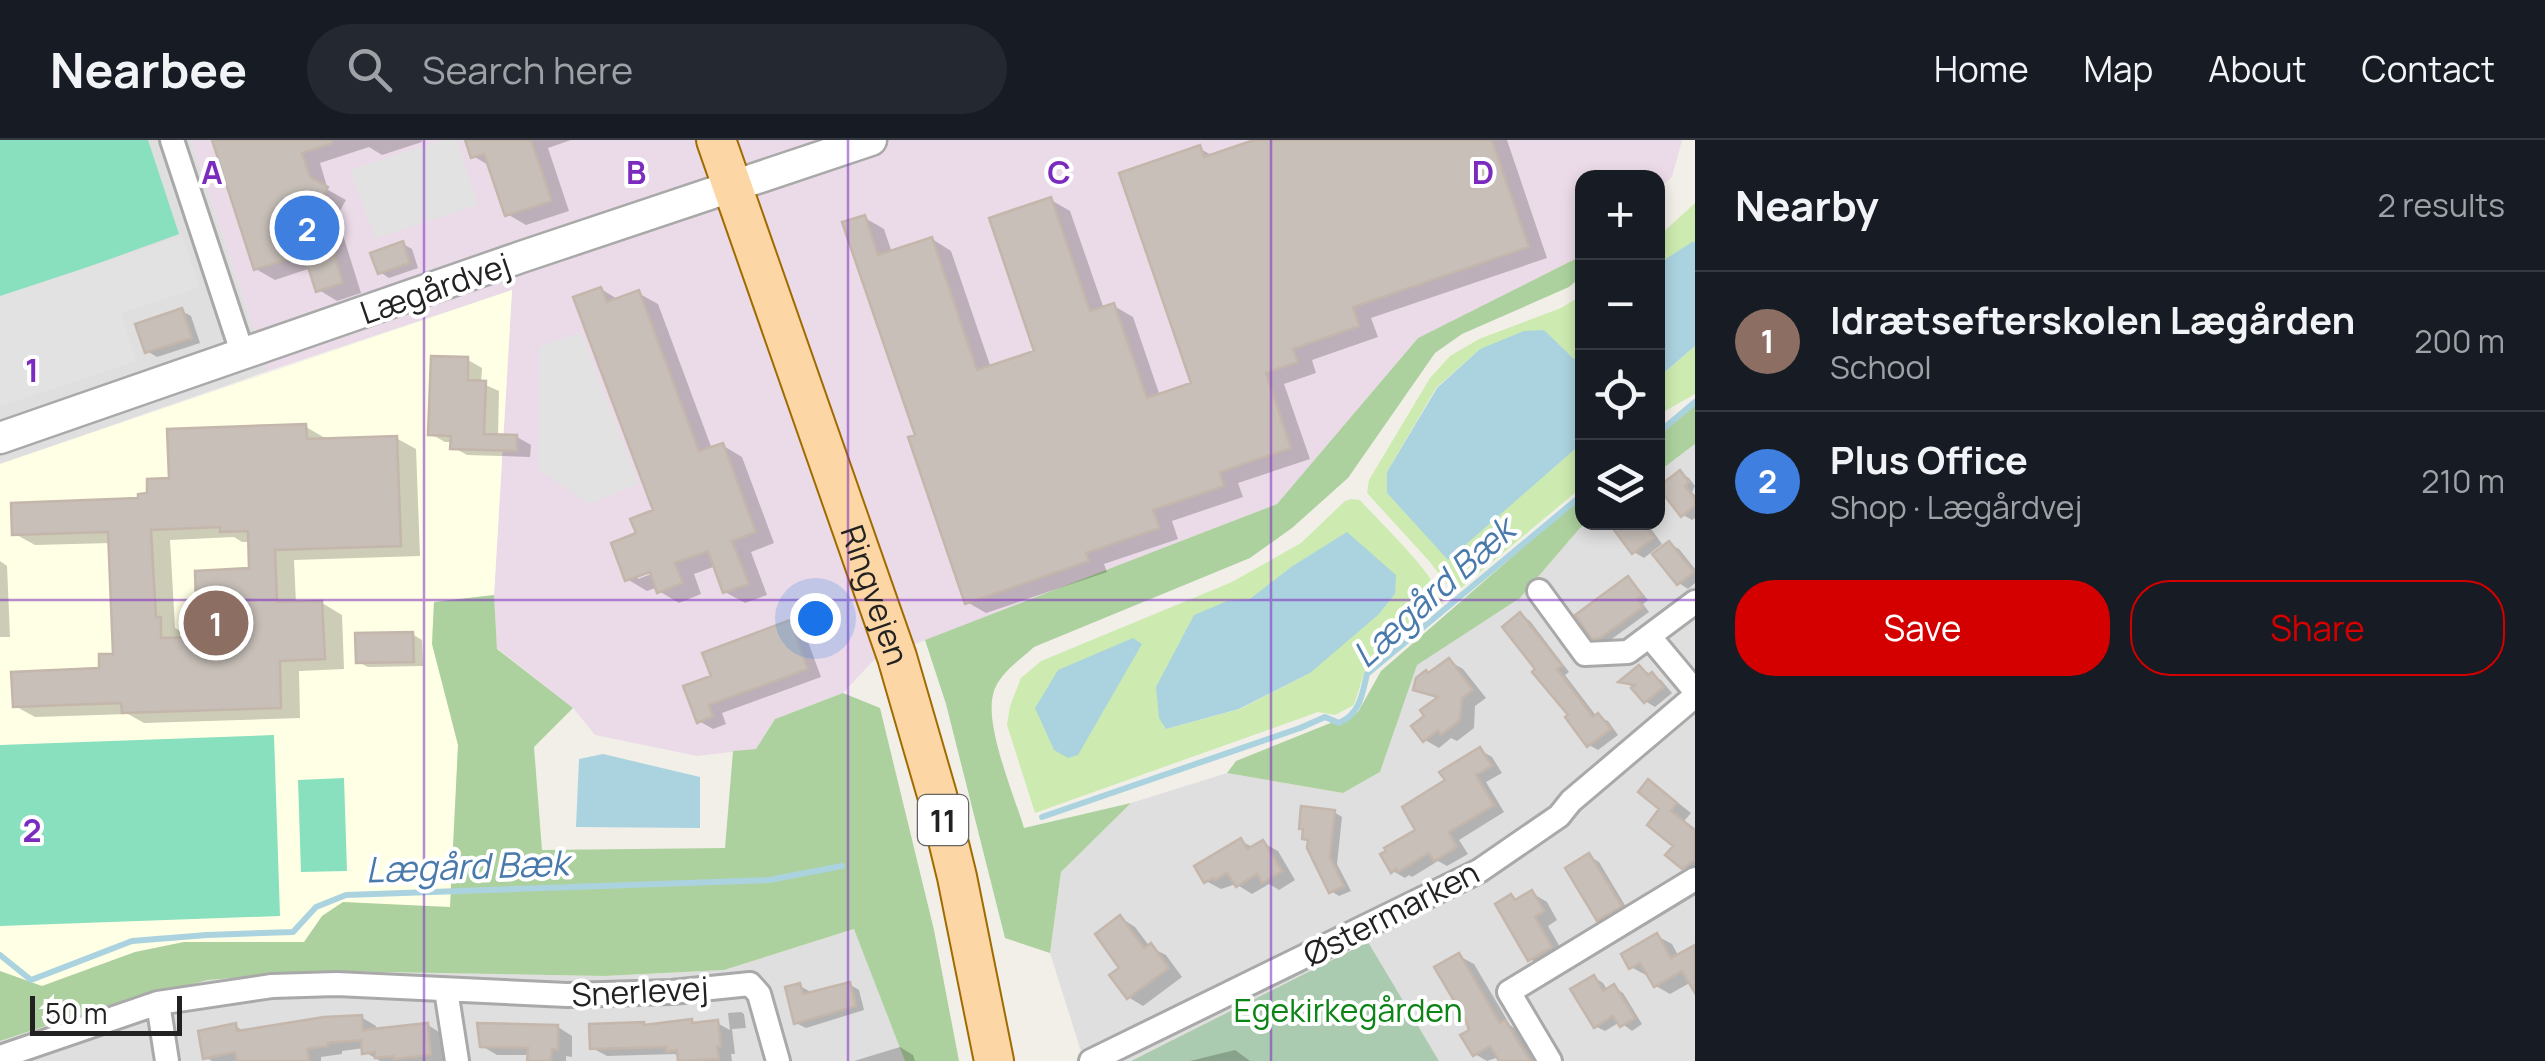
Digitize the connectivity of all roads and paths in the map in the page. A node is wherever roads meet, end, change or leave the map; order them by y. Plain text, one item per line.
1 (172, 140) edge
2 (716, 140) edge
3 (871, 140) edge
4 (733, 187) junction
5 (243, 354) junction
6 (0, 438) edge
7 (1539, 591) dead end
8 (1695, 602) edge
9 (1650, 637) junction
10 (1695, 694) edge
11 (1695, 879) edge
12 (446, 990) junction
13 (158, 1003) junction
14 (0, 1057) edge
15 (167, 1061) edge
16 (456, 1061) edge
17 (778, 1061) edge
18 (994, 1061) edge
19 (1091, 1061) edge
20 (1550, 1061) edge

1 - 5 street
2 - 4 main road, Ringvejen / 11
3 - 4 street, Lægårdvej
4 - 5 street, Lægårdvej
4 - 18 main road, Ringvejen / 11
5 - 6 street, Lægårdvej
7 - 9 street
8 - 9 street
9 - 10 street
10 - 19 street, Østermarken
11 - 20 street
12 - 13 street, Snerlevej
12 - 16 street
12 - 17 street, Snerlevej
13 - 14 street, Snerlevej
13 - 15 street

